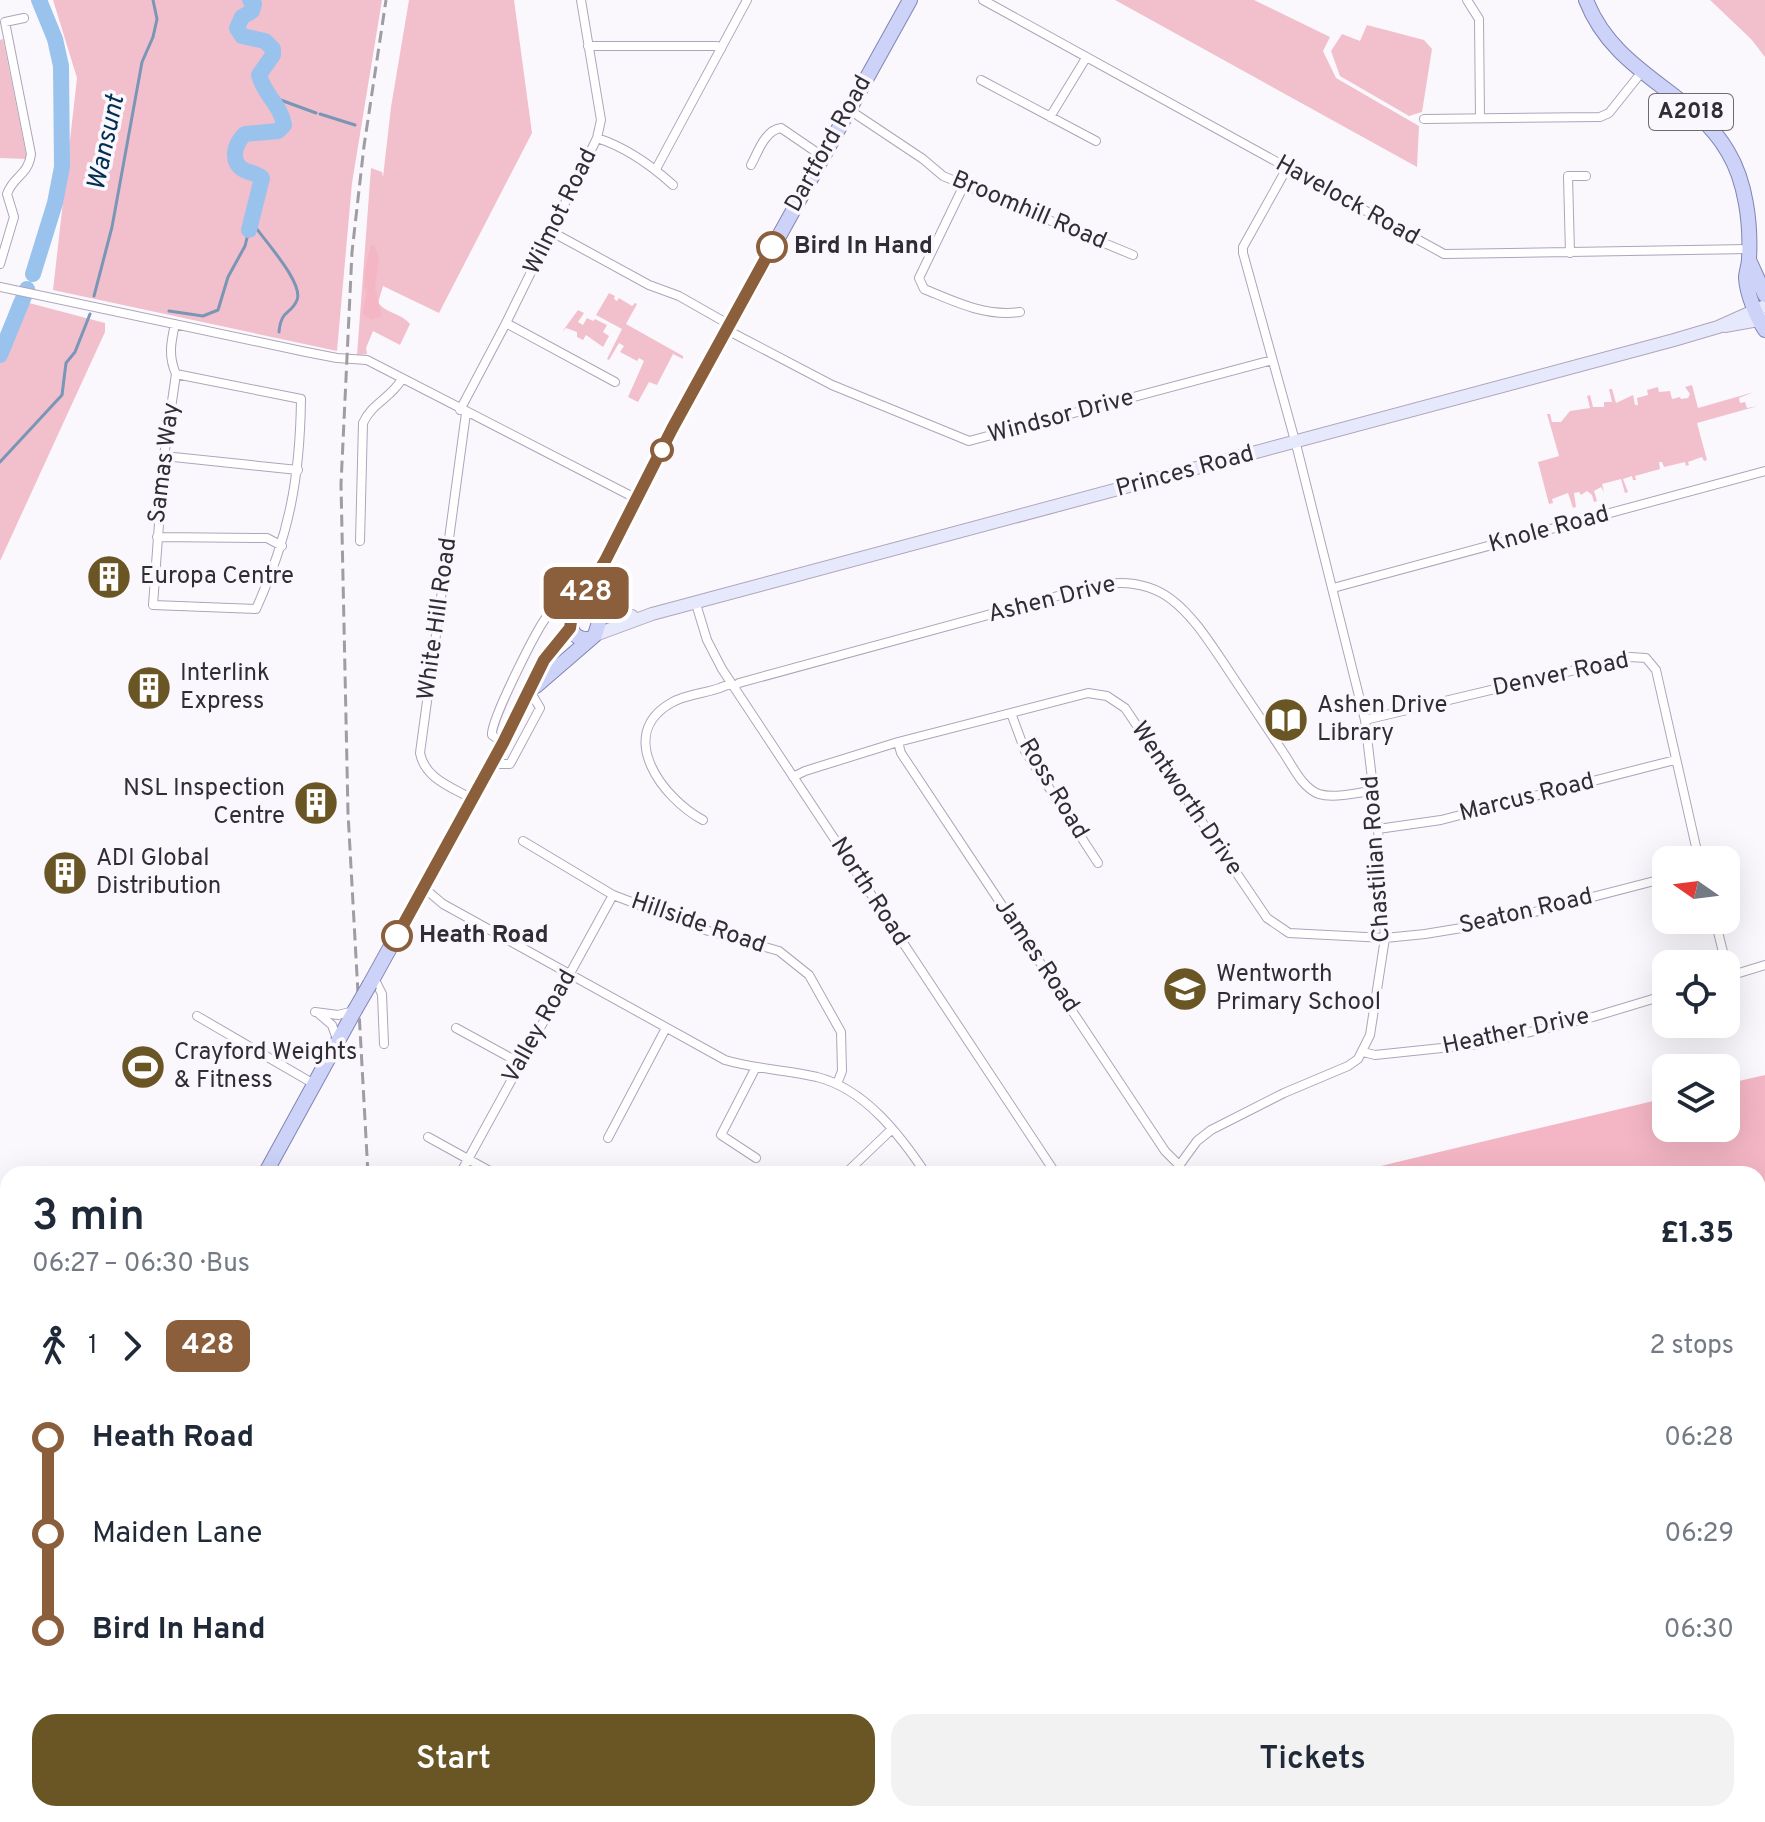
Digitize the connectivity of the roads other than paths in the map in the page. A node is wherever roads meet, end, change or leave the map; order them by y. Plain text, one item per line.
1 (581, 0) edge
2 (747, 0) edge
3 (910, 0) edge
4 (983, 0) edge
5 (1467, 0) edge
6 (1586, 0) edge
7 (24, 18) dead end
8 (588, 46) junction
9 (721, 49) junction
10 (1086, 58) junction
11 (1641, 73) junction
12 (981, 80) dead end
13 (848, 109) junction
14 (1050, 117) junction
15 (1480, 118) junction
16 (1424, 119) dead end
17 (597, 138) junction
18 (1096, 141) dead end
19 (822, 156) junction
20 (751, 165) dead end
21 (1287, 168) junction
22 (656, 169) junction
23 (1586, 176) dead end
24 (673, 185) dead end
25 (964, 185) junction
26 (552, 232) junction
27 (1570, 253) junction
28 (1749, 254) junction
29 (1133, 255) dead end
30 (0, 264) edge
31 (3, 287) edge
32 (1765, 295) edge
33 (1020, 312) dead end
34 (1762, 317) edge
35 (506, 323) junction
36 (175, 324) junction
37 (728, 328) junction
38 (1272, 360) junction
39 (176, 374) junction
40 (402, 379) junction
41 (615, 382) dead end
42 (463, 412) junction
43 (1294, 443) junction
44 (164, 456) junction
45 (298, 470) junction
46 (1765, 471) edge
47 (637, 499) junction
48 (157, 537) junction
49 (360, 541) dead end
50 (282, 546) junction
51 (592, 584) junction
52 (1333, 588) junction
53 (565, 597) dead end
54 (696, 604) junction
55 (594, 612) junction
56 (652, 614) junction
57 (571, 622) junction
58 (592, 637) junction
59 (528, 651) junction
60 (544, 660) junction
61 (732, 685) junction
62 (530, 691) junction
63 (1011, 713) junction
64 (1365, 720) junction
65 (898, 742) junction
66 (503, 743) junction
67 (1675, 760) junction
68 (491, 764) junction
69 (793, 777) junction
70 (1374, 791) junction
71 (472, 799) junction
72 (703, 820) dead end
73 (1378, 829) junction
74 (523, 841) dead end
75 (1696, 846) edge
76 (1098, 863) dead end
77 (1652, 882) edge
78 (421, 894) junction
79 (613, 895) junction
80 (1385, 938) junction
81 (1765, 965) edge
82 (1740, 972) edge
83 (569, 975) junction
84 (372, 981) junction
85 (1652, 999) edge
86 (355, 1010) junction
87 (197, 1016) dead end
88 (456, 1028) dead end
89 (666, 1028) junction
90 (338, 1042) junction
91 (384, 1044) dead end
92 (1363, 1052) junction
93 (520, 1063) junction
94 (755, 1069) junction
95 (314, 1084) junction
96 (837, 1084) junction
97 (892, 1129) junction
98 (428, 1137) dead end
99 (608, 1138) dead end
100 (756, 1158) dead end
101 (467, 1159) junction
102 (1179, 1165) joint
103 (269, 1166) edge
104 (464, 1166) edge
105 (480, 1166) edge
106 (853, 1166) edge
107 (920, 1166) edge
108 (1051, 1166) edge

1 - 8 street, Wilmot Road
2 - 9 street
3 - 13 main road, Dartford Road
4 - 10 street, Havelock Road
5 - 15 street
6 - 11 main road, A2018
7 - 30 street
8 - 9 street
8 - 17 street, Wilmot Road
9 - 22 street
10 - 14 street
10 - 21 street, Havelock Road
11 - 15 street
11 - 28 main road, A2018
12 - 14 street
13 - 19 main road, Dartford Road
13 - 25 street, Broomhill Road
14 - 18 street
15 - 16 street
17 - 22 street
17 - 26 street, Wilmot Road
19 - 20 street
19 - 37 main road, Dartford Road
21 - 27 street, Havelock Road
21 - 38 street, Chastilian Road
22 - 24 street
23 - 27 street
25 - 29 street, Broomhill Road
25 - 33 street
26 - 35 street, Wilmot Road
26 - 37 street, Windsor Drive
27 - 28 street, Havelock Road
28 - 32 main road, A2018
28 - 34 main road, A2018
31 - 36 street
34 - 43 main road, Princes Road
35 - 41 street
35 - 42 street, Wilmot Road
36 - 39 street, Samas Way
36 - 40 street
37 - 38 street, Windsor Drive
37 - 47 main road, Dartford Road
38 - 43 street, Chastilian Road
39 - 44 street, Samas Way
39 - 45 street
40 - 42 street
40 - 49 street
42 - 47 street
42 - 71 street, White Hill Road
43 - 52 street, Chastilian Road
43 - 54 main road, Princes Road
44 - 45 street
44 - 48 street, Samas Way
45 - 50 street
46 - 52 street, Knole Road
47 - 51 main road, Dartford Road
48 - 50 street
48 - 50 street, Samas Way
51 - 55 main road, Dartford Road
51 - 57 main road, Dartford Road
52 - 64 street, Chastilian Road
53 - 59 street
54 - 56 main road, Princes Road
54 - 61 street, North Road
55 - 56 main road, Princes Road
55 - 57 main road
55 - 58 main road
56 - 58 main road, Princes Road
57 - 58 main road
57 - 60 main road, Dartford Road
58 - 62 main road
59 - 60 street
59 - 66 street
60 - 62 main road, Dartford Road
61 - 69 street, North Road
61 - 70 street, Ashen Drive
61 - 72 street
62 - 66 main road, Dartford Road
62 - 68 street
63 - 65 street, Wentworth Drive
63 - 76 street, Ross Road
63 - 80 street, Wentworth Drive
64 - 67 street, Denver Road
64 - 70 street, Chastilian Road
65 - 69 street, Wentworth Drive
65 - 102 street, James Road
66 - 68 main road, Dartford Road
67 - 73 street, Marcus Road
67 - 75 street, Denver Road
68 - 71 main road, Dartford Road
69 - 108 street, North Road
70 - 73 street, Chastilian Road
71 - 78 main road, Dartford Road
73 - 80 street, Chastilian Road
74 - 79 street, Hillside Road
77 - 80 street, Seaton Road
78 - 83 street
78 - 84 main road, Dartford Road
79 - 83 street, Valley Road
79 - 96 street, Hillside Road
80 - 92 street, Chastilian Road
81 - 82 street
83 - 89 street
83 - 93 street, Valley Road
84 - 86 main road, Dartford Road, bridge
84 - 91 street
85 - 92 street, Heather Drive
86 - 90 main road, Dartford Road
86 - 90 street
87 - 95 street
88 - 93 street
89 - 94 street
89 - 99 street
90 - 95 main road, Dartford Road
92 - 102 street
93 - 101 street, Valley Road
94 - 96 street
94 - 100 street
95 - 103 main road, Dartford Road
96 - 97 street
97 - 106 street
97 - 107 street
98 - 101 street
101 - 104 street, Valley Road
101 - 105 street

